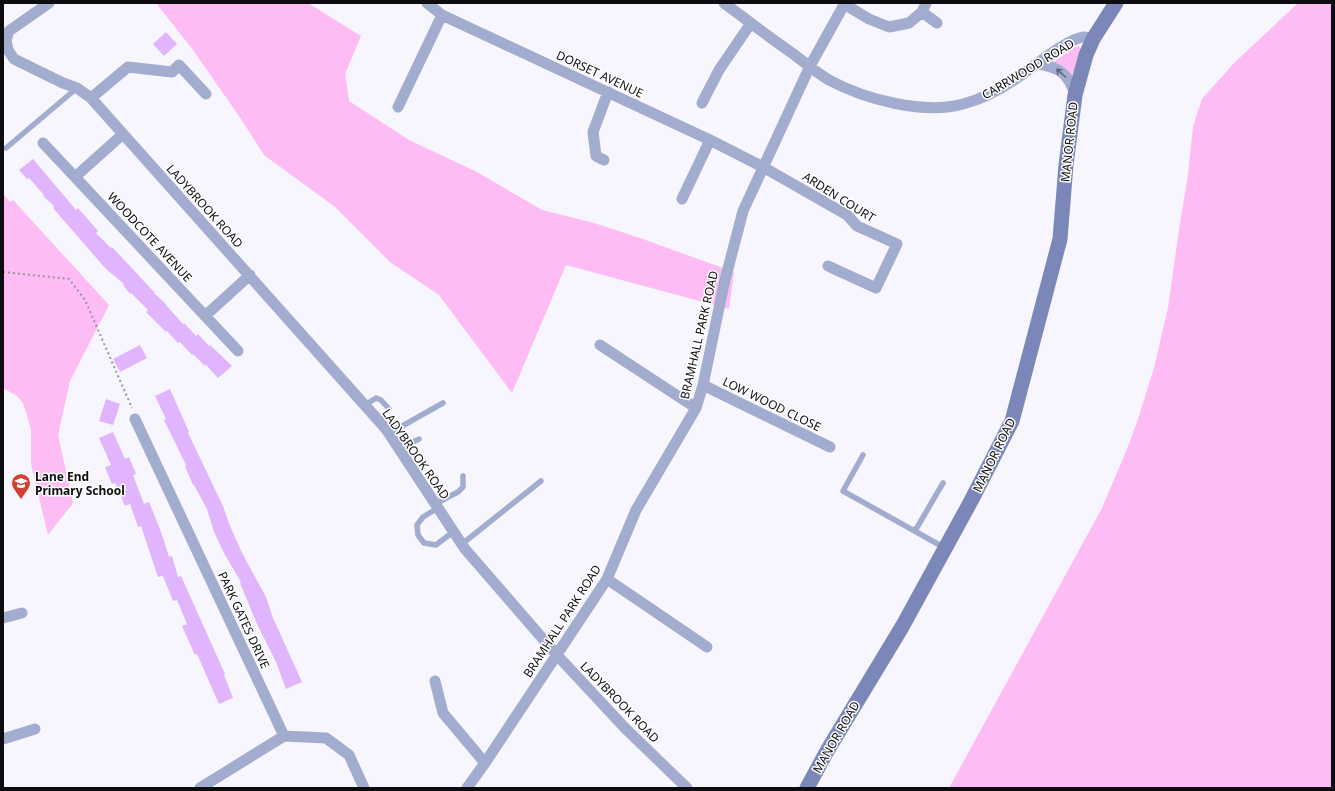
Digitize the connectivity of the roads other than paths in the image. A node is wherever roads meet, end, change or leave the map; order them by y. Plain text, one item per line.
1 (49, 3) edge
2 (427, 3) edge
3 (724, 3) edge
4 (1116, 3) edge
5 (845, 4) edge
6 (924, 8) edge
7 (442, 15) junction
8 (751, 23) junction
9 (937, 23) dead end
10 (1093, 39) junction
11 (1038, 64) junction
12 (810, 66) junction
13 (77, 88) junction
14 (608, 92) junction
15 (206, 94) dead end
16 (1075, 95) junction
17 (91, 98) junction
18 (702, 103) dead end
19 (398, 107) dead end
20 (123, 134) junction
21 (710, 140) junction
22 (43, 143) dead end
23 (6, 148) dead end
24 (604, 160) dead end
25 (763, 167) junction
26 (75, 177) junction
27 (682, 199) dead end
28 (828, 266) dead end
29 (250, 275) junction
30 (205, 316) junction
31 (600, 345) dead end
32 (238, 351) dead end
33 (703, 385) junction
34 (443, 403) dead end
35 (365, 405) junction
36 (696, 408) junction
37 (389, 409) dead end
38 (135, 419) road end
39 (388, 432) junction
40 (420, 439) dead end
41 (830, 447) dead end
42 (399, 449) junction
43 (863, 455) dead end
44 (463, 476) dead end
45 (541, 481) dead end
46 (943, 483) dead end
47 (437, 506) junction
48 (915, 531) junction
49 (453, 532) junction
50 (462, 544) junction
51 (945, 548) junction
52 (607, 578) junction
53 (22, 613) dead end
54 (3, 618) edge
55 (706, 647) dead end
56 (556, 654) junction
57 (435, 681) dead end
58 (34, 729) dead end
59 (284, 736) junction
60 (3, 739) edge
61 (485, 763) junction
62 (200, 788) edge
63 (364, 788) edge
64 (467, 788) edge
65 (687, 788) edge
66 (807, 788) edge

1 - 13 street, LADYBROOK ROAD
2 - 7 street, DORSET AVENUE
3 - 8 street
4 - 10 street
5 - 6 street
5 - 12 street, BRAMHALL PARK ROAD
6 - 9 street
7 - 14 street, DORSET AVENUE
7 - 19 street
8 - 12 street
8 - 18 street
10 - 11 street, CARRWOOD ROAD
10 - 16 street, MANOR ROAD
11 - 12 street, CARRWOOD ROAD
16 -> 11 street
12 - 25 street, BRAMHALL PARK ROAD
13 - 17 street, LADYBROOK ROAD
13 - 23 lane
14 - 21 street, DORSET AVENUE
14 - 24 street
15 - 17 street
16 - 51 street, MANOR ROAD
17 - 20 street, LADYBROOK ROAD
20 - 26 street
20 - 29 street, LADYBROOK ROAD
21 - 25 street, DORSET AVENUE
21 - 27 street
22 - 26 street, WOODCOTE AVENUE
25 - 28 street, ARDEN COURT
25 - 33 street, BRAMHALL PARK ROAD
26 - 30 street, WOODCOTE AVENUE
29 - 30 street
29 - 35 street, LADYBROOK ROAD
30 - 32 street, WOODCOTE AVENUE
31 - 36 street
33 - 36 street, BRAMHALL PARK ROAD
33 - 41 street, LOW WOOD CLOSE
34 - 39 lane
35 - 37 lane
35 - 39 street, LADYBROOK ROAD
36 - 52 street, BRAMHALL PARK ROAD
38 - 59 street, PARK GATES DRIVE
39 - 42 street, LADYBROOK ROAD
40 - 42 lane
42 - 47 street, LADYBROOK ROAD
43 - 48 lane
44 - 47 lane
45 - 50 lane
46 - 48 lane
47 - 49 street, LADYBROOK ROAD
47 - 49 lane
48 - 51 lane
49 - 50 street, LADYBROOK ROAD
50 - 56 street, LADYBROOK ROAD
51 - 66 street, MANOR ROAD
52 - 55 street
52 - 56 street, BRAMHALL PARK ROAD
53 - 54 street
56 - 61 street, BRAMHALL PARK ROAD
56 - 65 street, LADYBROOK ROAD
57 - 61 street
58 - 60 street
59 - 62 street
59 - 63 street
61 - 64 street, BRAMHALL PARK ROAD

